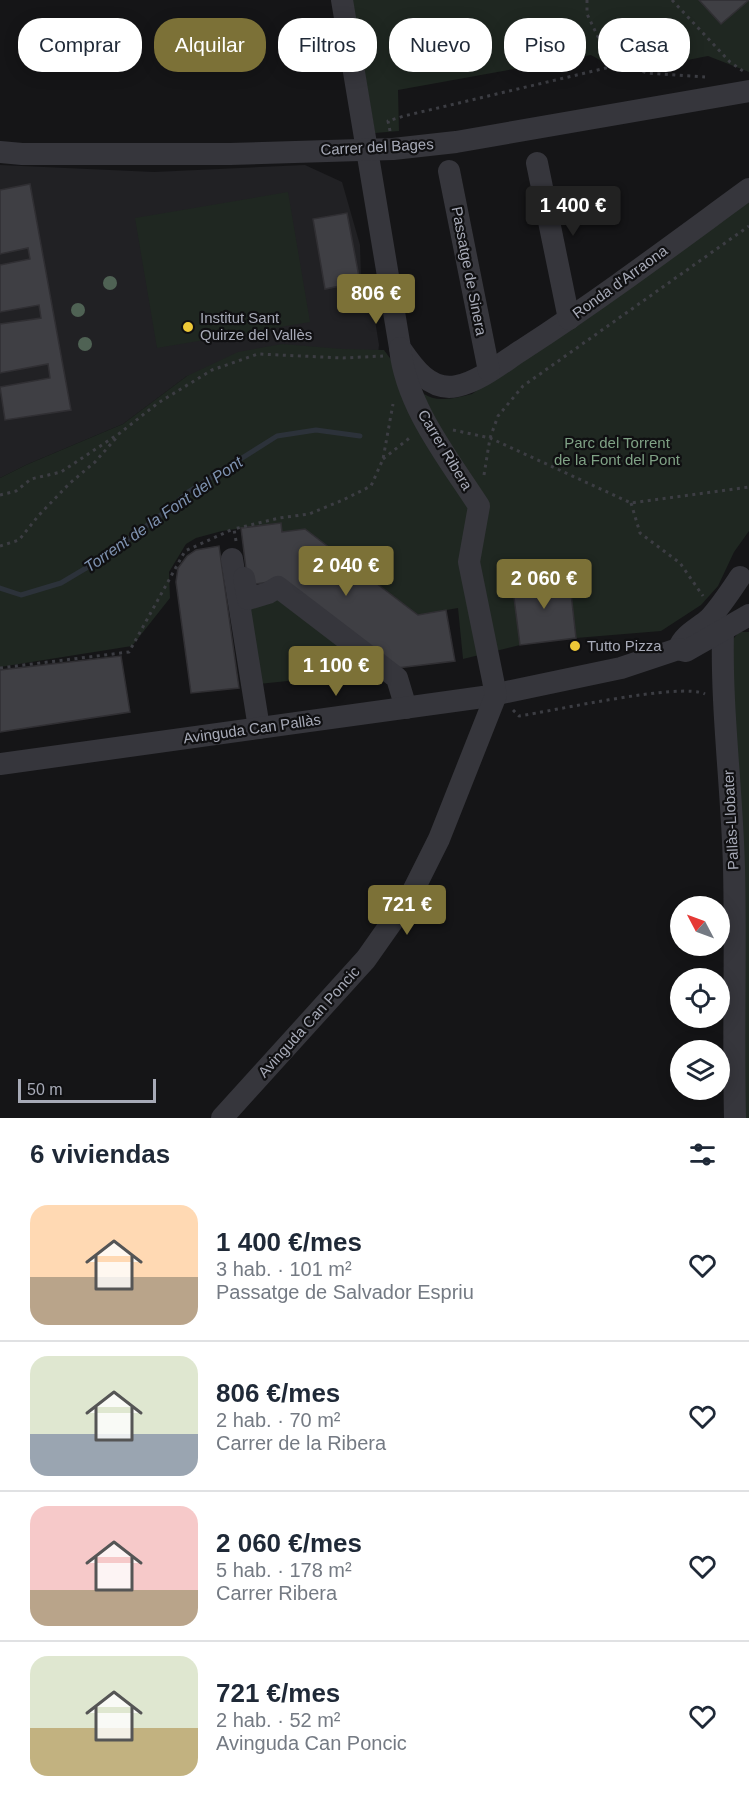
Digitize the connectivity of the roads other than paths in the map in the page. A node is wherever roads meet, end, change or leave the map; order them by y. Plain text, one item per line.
1 (342, 0) edge
2 (749, 91) edge
3 (366, 150) junction
4 (0, 152) edge
5 (537, 163) dead end
6 (449, 171) dead end
7 (749, 189) edge
8 (569, 319) junction
9 (400, 348) junction
10 (489, 371) junction
11 (745, 569) edge
12 (749, 607) edge
13 (749, 615) edge
14 (719, 621) junction
15 (496, 695) junction
16 (406, 708) junction
17 (258, 728) junction
18 (0, 764) edge
19 (222, 1118) edge
20 (735, 1118) edge

1 - 3 street, Carrer Ribera
2 - 3 street, Carrer del Bages
3 - 4 street, Carrer del Bages
3 - 9 street, Carrer Ribera
5 - 8 street
6 - 10 street, Passatge de Sinera
7 - 8 street, Ronda d'Arraona
8 - 10 street, Ronda d'Arraona
9 - 10 street, Ronda d'Arraona
9 - 15 street, Carrer Ribera
11 - 12 street
11 - 14 street, Avinguda Can Pallàs
13 - 14 street, Avinguda Can Pallàs
14 - 15 street, Avinguda Can Pallàs
14 - 20 street, Pallàs-Llobater
15 - 16 street, Avinguda Can Pallàs
15 - 19 street, Avinguda Can Poncic
16 - 17 street, Avinguda Can Pallàs
16 - 17 street
17 - 18 street, Avinguda Can Pallàs

